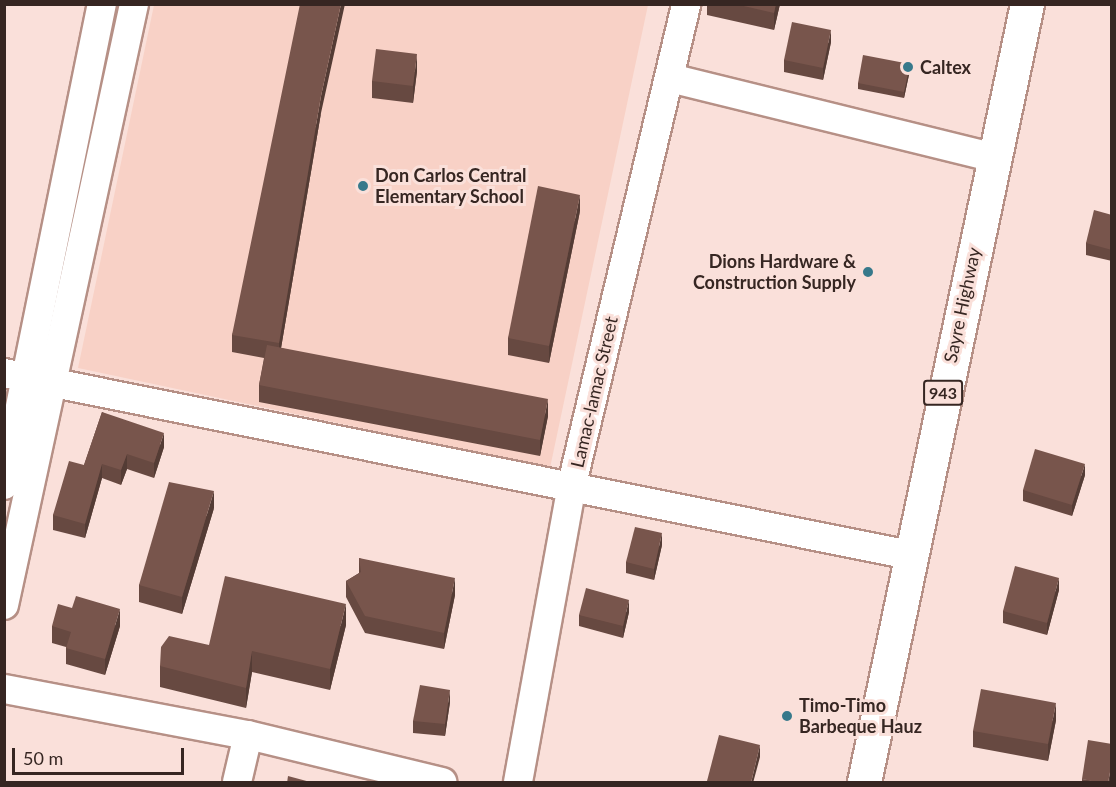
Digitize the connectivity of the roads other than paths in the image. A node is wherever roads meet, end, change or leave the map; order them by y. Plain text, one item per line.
1 (102, 4) edge
2 (134, 4) edge
3 (686, 4) edge
4 (1027, 4) edge
5 (670, 78) junction
6 (993, 157) junction
7 (29, 378) edge
8 (572, 484) junction
9 (4, 485) edge
10 (910, 555) junction
11 (4, 604) edge
12 (4, 689) edge
13 (248, 735) junction
14 (237, 783) edge
15 (442, 783) edge
16 (518, 783) edge
17 (864, 783) edge

1 - 7 street
2 - 7 street
3 - 5 street, Lamac-lamac Street
4 - 6 highway, Sayre Highway / 943
5 - 6 street
5 - 8 street, Lamac-lamac Street
6 - 10 highway, Sayre Highway / 943
7 - 8 street
7 - 9 street
7 - 11 street
8 - 10 street
8 - 16 street, Lamac-lamac Street
10 - 17 highway, Sayre Highway / 943
12 - 13 street
13 - 14 street
13 - 15 street

